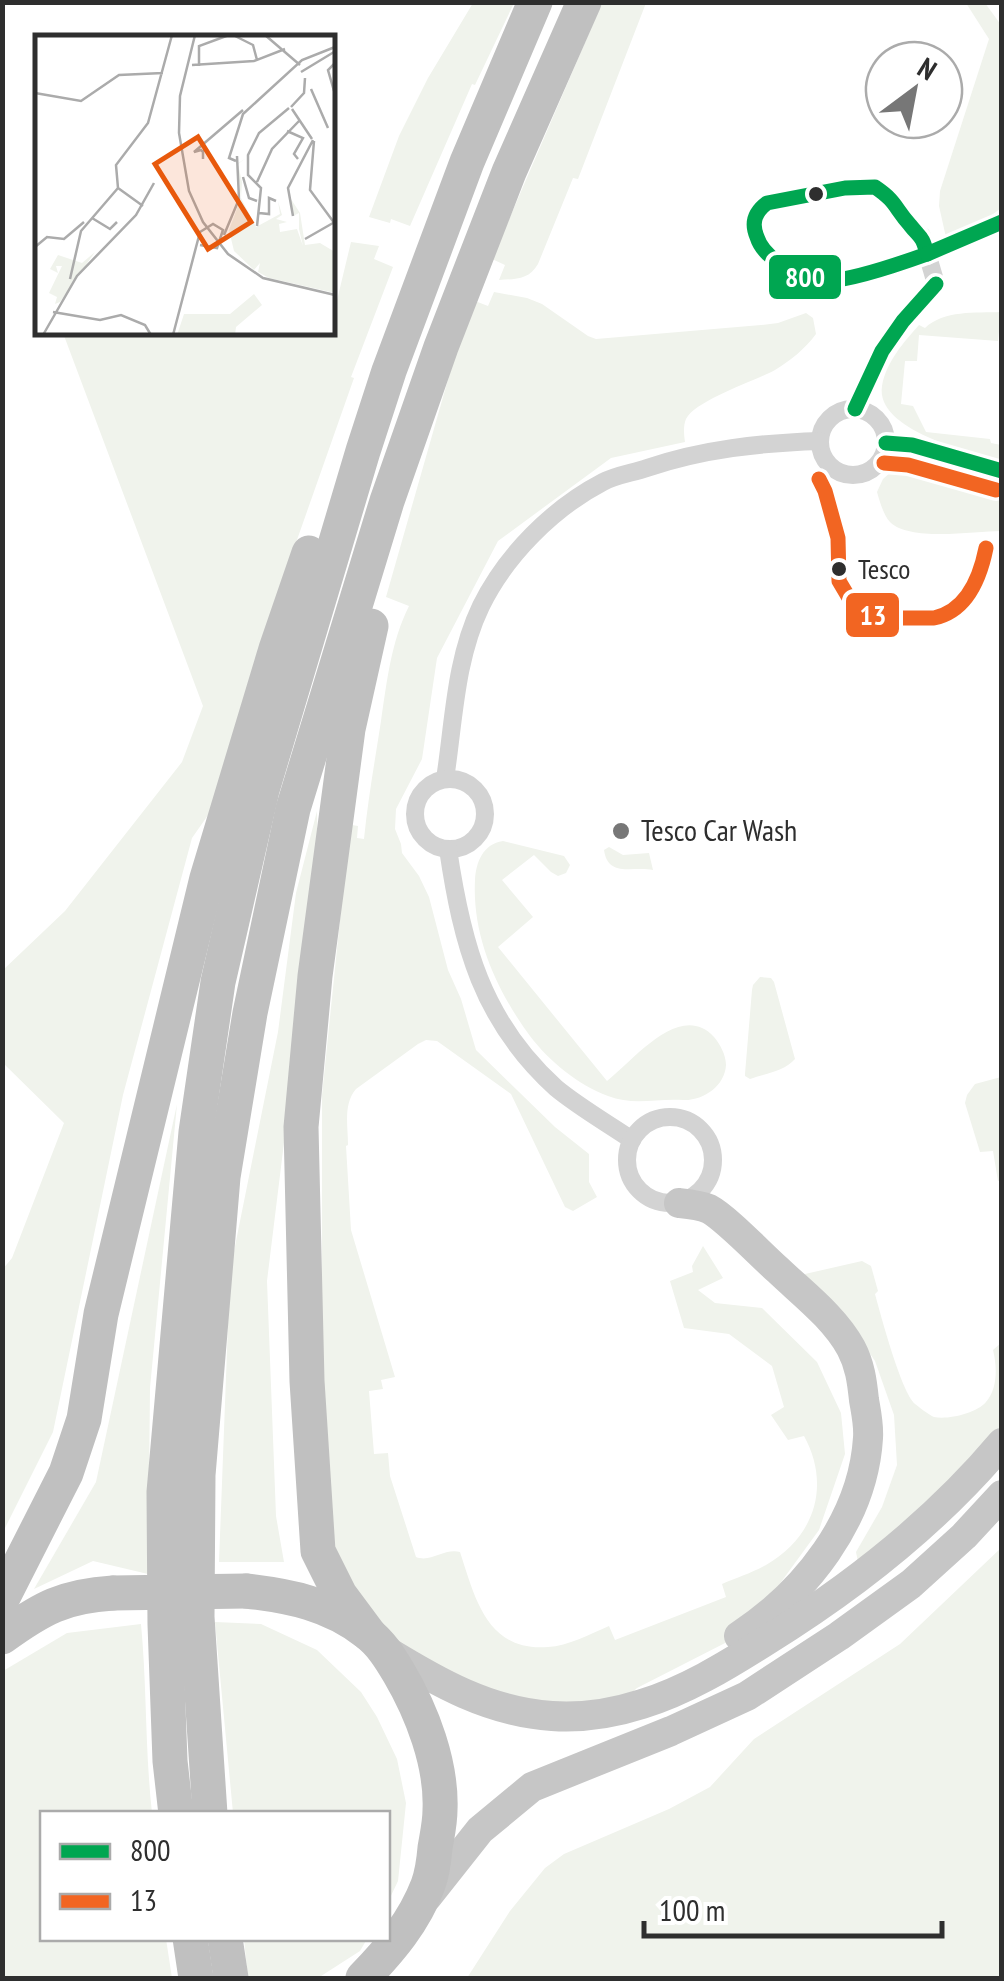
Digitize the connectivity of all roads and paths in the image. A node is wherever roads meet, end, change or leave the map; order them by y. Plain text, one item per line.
1 (535, 2) edge
2 (584, 2) edge
3 (922, 236) dead end
4 (389, 370) junction
5 (856, 409) junction
6 (820, 441) junction
7 (886, 443) junction
8 (1002, 471) edge
9 (387, 501) junction
10 (446, 779) junction
11 (448, 849) junction
12 (632, 1140) junction
13 (679, 1203) junction
14 (1002, 1444) edge
15 (1002, 1496) edge
16 (2, 1600) edge
17 (2, 1636) edge
18 (377, 1641) junction
19 (642, 1704) junction
20 (176, 1811) edge
21 (210, 1811) edge
22 (416, 1912) junction
23 (190, 1941) edge
24 (225, 1941) edge
25 (394, 1944) junction
26 (196, 1978) edge
27 (231, 1978) edge
28 (363, 1978) edge
29 (380, 1978) edge

1 - 4 highway
2 - 9 highway
3 - 5 street
4 - 16 highway
4 - 20 highway
5 - 6 street
5 - 7 street
6 - 7 street
6 - 10 street
7 - 8 street
9 - 18 highway
9 - 21 highway
10 - 11 street
10 - 11 street
11 - 12 street
12 - 13 street
12 - 13 street
13 - 19 main road
14 - 19 main road
15 - 22 main road
17 - 18 highway, bridge
18 - 19 main road
18 - 22 highway
22 - 25 highway
23 - 26 highway
24 - 27 highway
25 - 28 highway
25 - 29 highway

